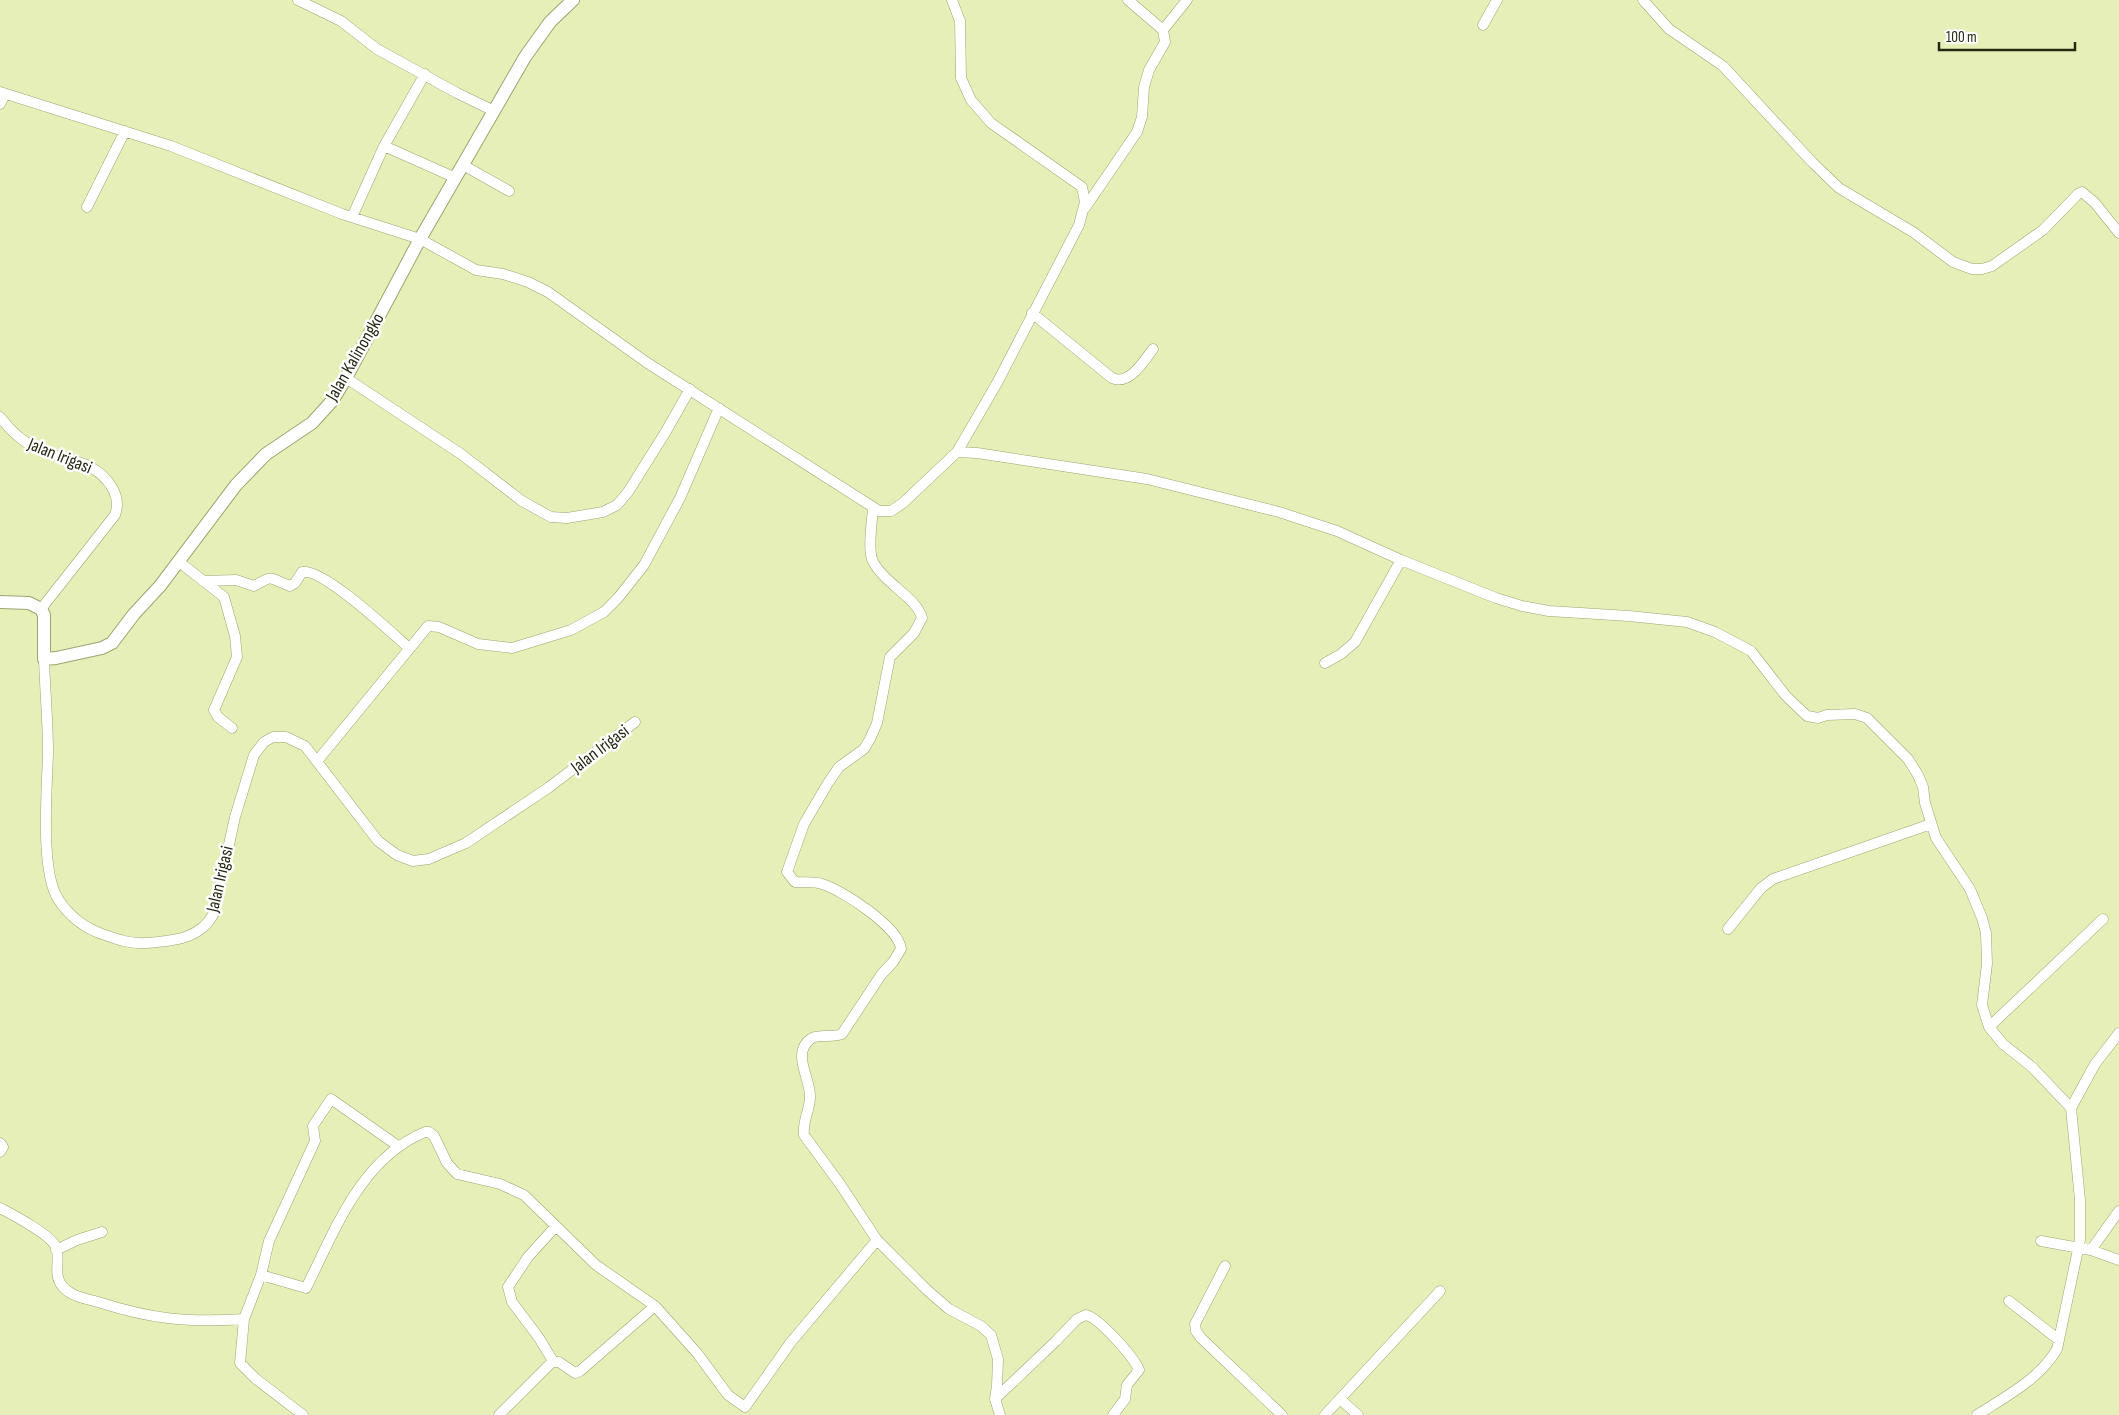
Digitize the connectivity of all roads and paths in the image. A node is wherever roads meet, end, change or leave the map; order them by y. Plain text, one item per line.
1 (298, 0) edge
2 (573, 0) edge
3 (952, 0) edge
4 (1128, 0) edge
5 (1187, 0) edge
6 (1497, 0) edge
7 (1643, 0) edge
8 (1483, 25) dead end
9 (1163, 30) junction
10 (425, 74) junction
11 (2, 97) edge
12 (494, 111) junction
13 (125, 131) junction
14 (384, 146) junction
15 (463, 165) junction
16 (456, 178) junction
17 (509, 191) dead end
18 (88, 207) dead end
19 (1084, 208) junction
20 (352, 217) junction
21 (2119, 233) edge
22 (420, 239) junction
23 (1032, 313) junction
24 (1153, 349) dead end
25 (346, 378) junction
26 (690, 389) junction
27 (719, 408) junction
28 (0, 417) edge
29 (957, 452) junction
30 (873, 508) junction
31 (1401, 560) junction
32 (178, 561) junction
33 (203, 581) junction
34 (0, 602) edge
35 (41, 608) junction
36 (409, 648) junction
37 (44, 659) junction
38 (1324, 664) dead end
39 (635, 722) dead end
40 (232, 728) dead end
41 (318, 760) junction
42 (1931, 824) junction
43 (2103, 919) dead end
44 (1728, 929) dead end
45 (1989, 1027) junction
46 (2119, 1033) edge
47 (2071, 1108) junction
48 (0, 1143) edge
49 (398, 1146) junction
50 (0, 1152) edge
51 (0, 1208) edge
52 (2119, 1210) edge
53 (556, 1226) junction
54 (102, 1232) dead end
55 (877, 1240) junction
56 (2041, 1241) dead end
57 (2080, 1249) junction
58 (56, 1250) junction
59 (2091, 1250) junction
60 (2119, 1260) edge
61 (1225, 1266) dead end
62 (261, 1275) junction
63 (1440, 1291) dead end
64 (2009, 1301) dead end
65 (655, 1306) junction
66 (244, 1319) junction
67 (2059, 1340) junction
68 (553, 1361) junction
69 (995, 1399) junction
70 (1340, 1399) junction
71 (743, 1411) edge
72 (304, 1415) edge
73 (499, 1415) edge
74 (1000, 1415) edge
75 (1113, 1415) edge
76 (1282, 1415) edge
77 (1325, 1415) edge
78 (1358, 1415) edge
79 (1977, 1415) edge

1 - 10 street
2 - 12 street, Jalan Kalinongko
3 - 19 street
4 - 9 street
5 - 9 street
6 - 8 street
7 - 21 street
9 - 19 street
10 - 12 street
10 - 14 street
11 - 13 street
12 - 15 street, Jalan Kalinongko
13 - 18 street
13 - 20 street
14 - 16 street
14 - 20 street
15 - 16 street, Jalan Kalinongko
15 - 17 street
16 - 22 street, Jalan Kalinongko
19 - 23 street
20 - 22 street
22 - 25 street, Jalan Kalinongko
22 - 26 street
23 - 24 street
23 - 29 street
25 - 26 street
25 - 32 street, Jalan Kalinongko
26 - 27 street
27 - 30 street
27 - 36 street
28 - 35 street, Jalan Irigasi
29 - 30 street
29 - 31 street
30 - 55 street
31 - 38 street
31 - 42 street
32 - 33 street
32 - 37 street, Jalan Kalinongko
33 - 36 street
33 - 40 street
34 - 35 street
35 - 37 street, Jalan Irigasi
36 - 41 street
37 - 41 street, Jalan Irigasi
39 - 41 street, Jalan Irigasi
42 - 44 street
42 - 45 street
43 - 45 street
45 - 47 street
46 - 47 street
47 - 57 street
48 - 50 street
49 - 53 street
49 - 62 street
49 - 62 street
51 - 58 street
52 - 59 street
53 - 65 street
53 - 68 street
54 - 58 street
55 - 69 street
55 - 71 street
56 - 57 street
57 - 59 street
57 - 67 street
58 - 66 street
59 - 60 street
61 - 76 street
62 - 66 street
63 - 70 street
64 - 67 street
65 - 68 street
65 - 71 street
66 - 72 street
67 - 79 street
68 - 73 street
69 - 74 street
69 - 75 street
70 - 77 street
70 - 78 street

